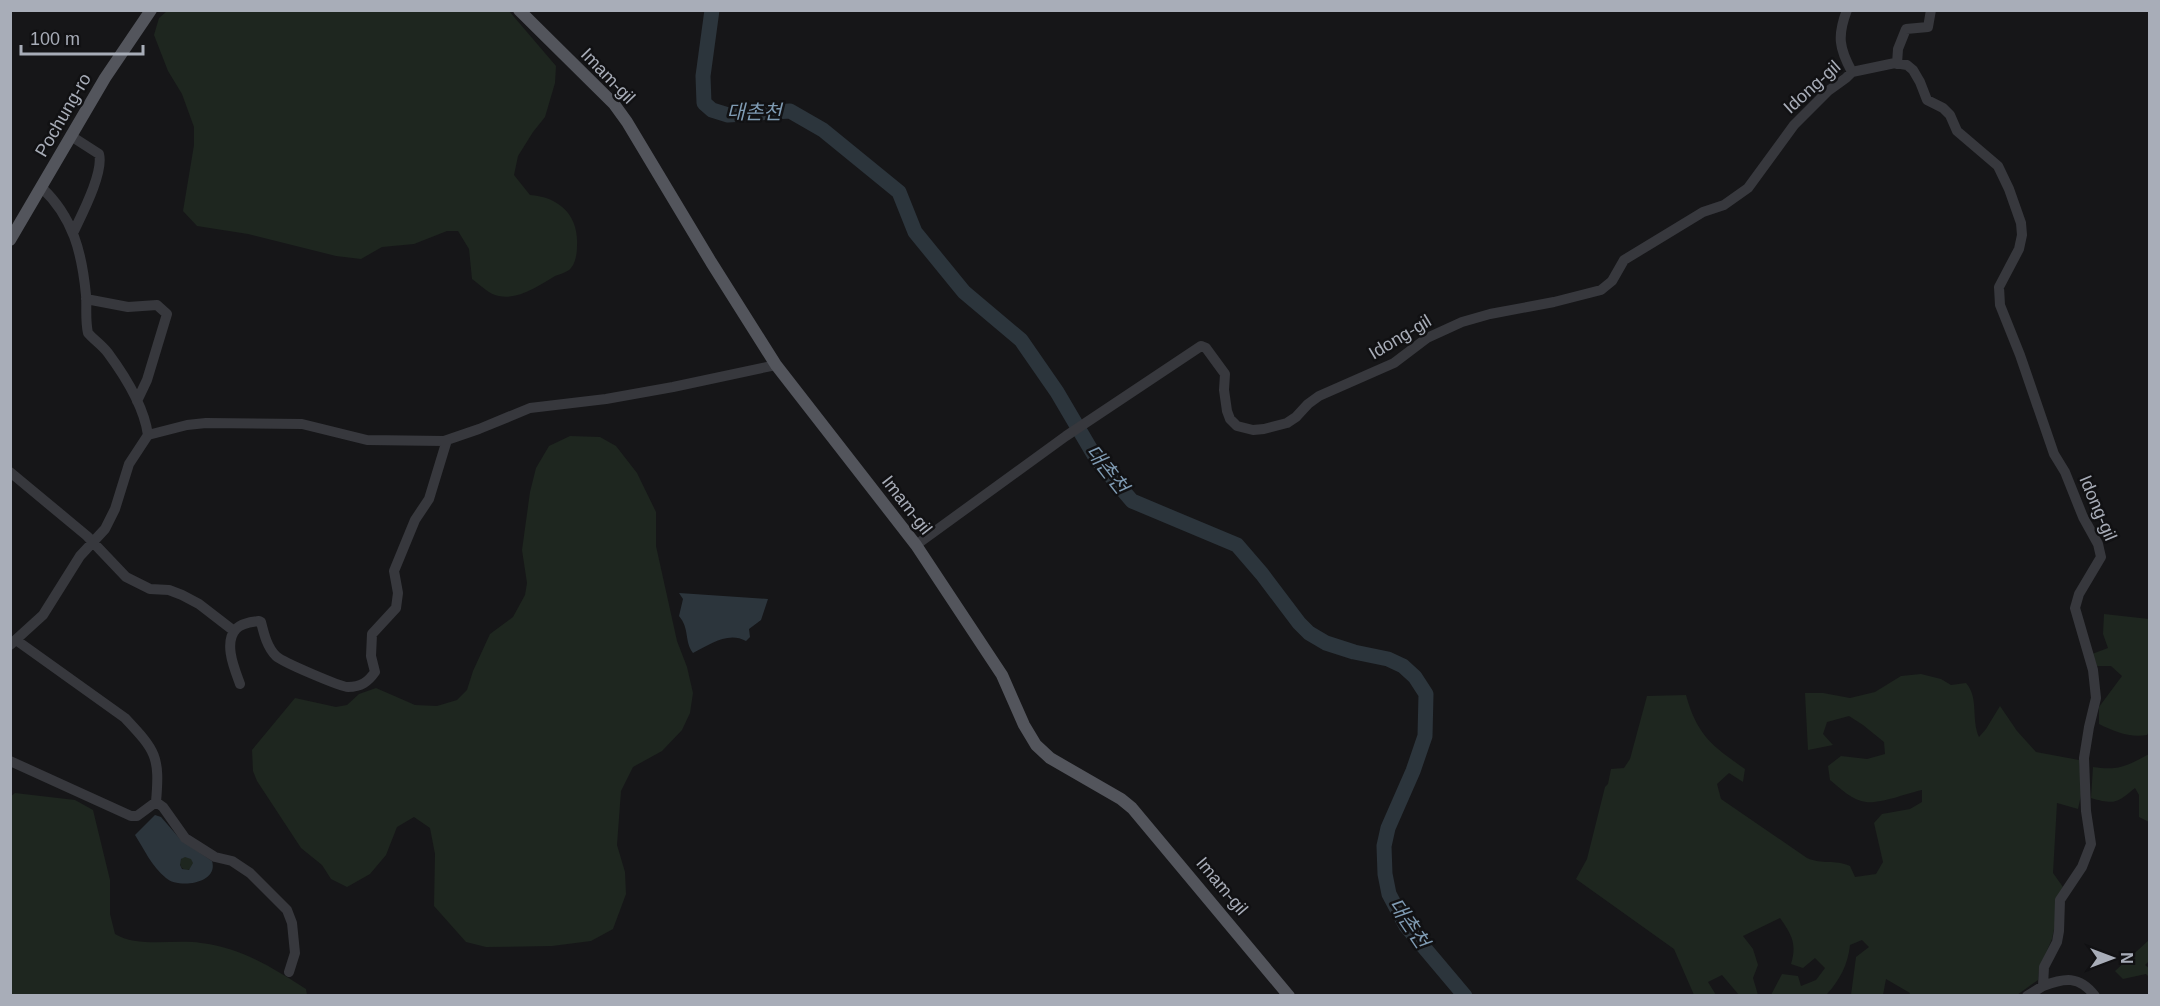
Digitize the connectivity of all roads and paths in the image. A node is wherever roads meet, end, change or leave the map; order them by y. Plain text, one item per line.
1 (151, 10) edge
2 (519, 10) edge
3 (1847, 10) edge
4 (1930, 10) edge
5 (1897, 64) junction
6 (1852, 72) junction
7 (71, 136) junction
8 (42, 188) junction
9 (74, 231) junction
10 (10, 240) edge
11 (86, 299) junction
12 (776, 365) junction
13 (137, 400) junction
14 (148, 435) junction
15 (447, 440) junction
16 (10, 472) edge
17 (93, 543) junction
18 (916, 545) junction
19 (234, 631) junction
20 (13, 642) edge
21 (240, 684) dead end
22 (10, 761) edge
23 (156, 802) junction
24 (289, 972) dead end
25 (2043, 986) junction
26 (1289, 996) edge
27 (2027, 996) edge
28 (2095, 996) edge

1 - 7 main road, Pochung-ro
2 - 12 main road, Imam-gil
3 - 6 street
4 - 5 street
5 - 6 street, Idong-gil
5 - 25 street, Idong-gil
6 - 18 street, Idong-gil
7 - 8 main road, Pochung-ro
7 - 9 street
8 - 9 street
8 - 10 main road, Pochung-ro
9 - 11 street
11 - 13 street
11 - 13 street
12 - 15 street
12 - 18 main road, Imam-gil
13 - 14 street
14 - 15 street
14 - 17 street
15 - 19 street
16 - 17 street
17 - 19 street
17 - 20 street
18 - 26 main road, Imam-gil
19 - 21 street
20 - 23 street
22 - 23 street
23 - 24 street
25 - 27 street
25 - 28 street

